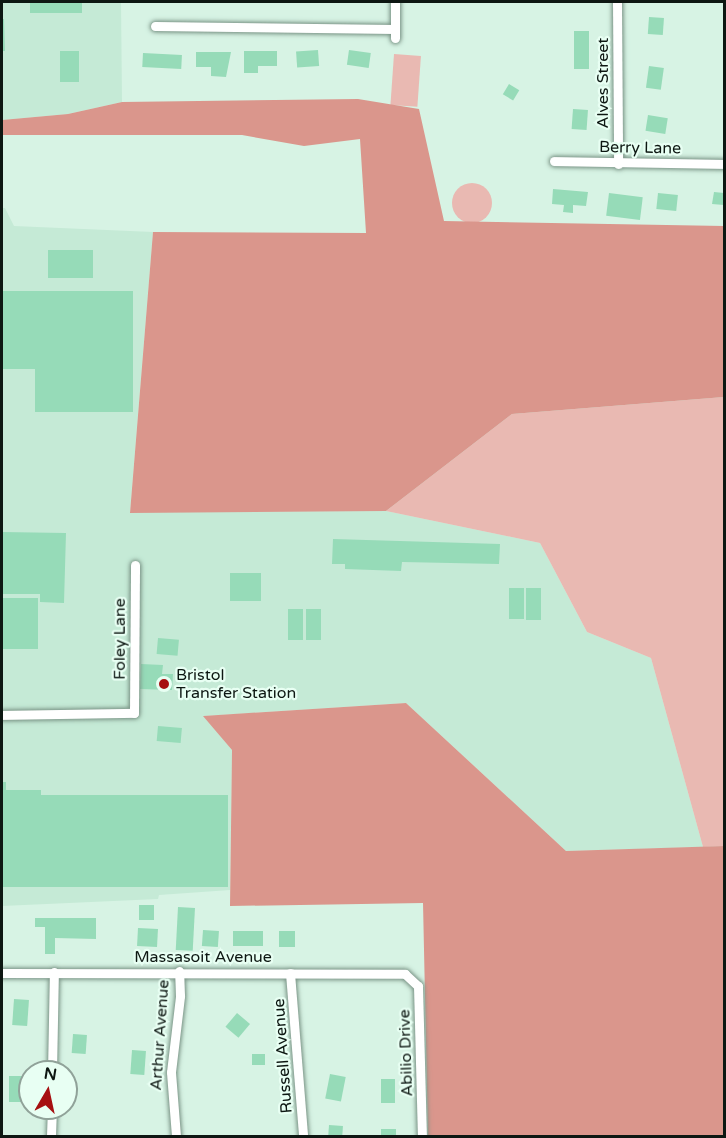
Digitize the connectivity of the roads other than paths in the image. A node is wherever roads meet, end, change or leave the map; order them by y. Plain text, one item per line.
1 (395, 2) edge
2 (617, 2) edge
3 (155, 26) dead end
4 (554, 161) dead end
5 (618, 164) junction
6 (724, 164) edge
7 (135, 565) dead end
8 (2, 716) edge
9 (179, 971) junction
10 (54, 972) junction
11 (2, 973) edge
12 (290, 973) junction
13 (405, 974) joint
14 (52, 1060) edge
15 (52, 1120) edge
16 (51, 1137) edge
17 (176, 1137) edge
18 (303, 1137) edge
19 (422, 1137) edge

1 - 3 street
2 - 5 street, Alves Street
4 - 5 street, Berry Lane
5 - 6 street, Berry Lane
7 - 8 street, Foley Lane
9 - 10 street, Massasoit Avenue
9 - 12 street, Massasoit Avenue
9 - 17 street, Arthur Avenue
10 - 11 street, Massasoit Avenue
10 - 14 street
12 - 13 street, Massasoit Avenue
12 - 18 street, Russell Avenue
13 - 19 street, Abilio Drive
15 - 16 street

